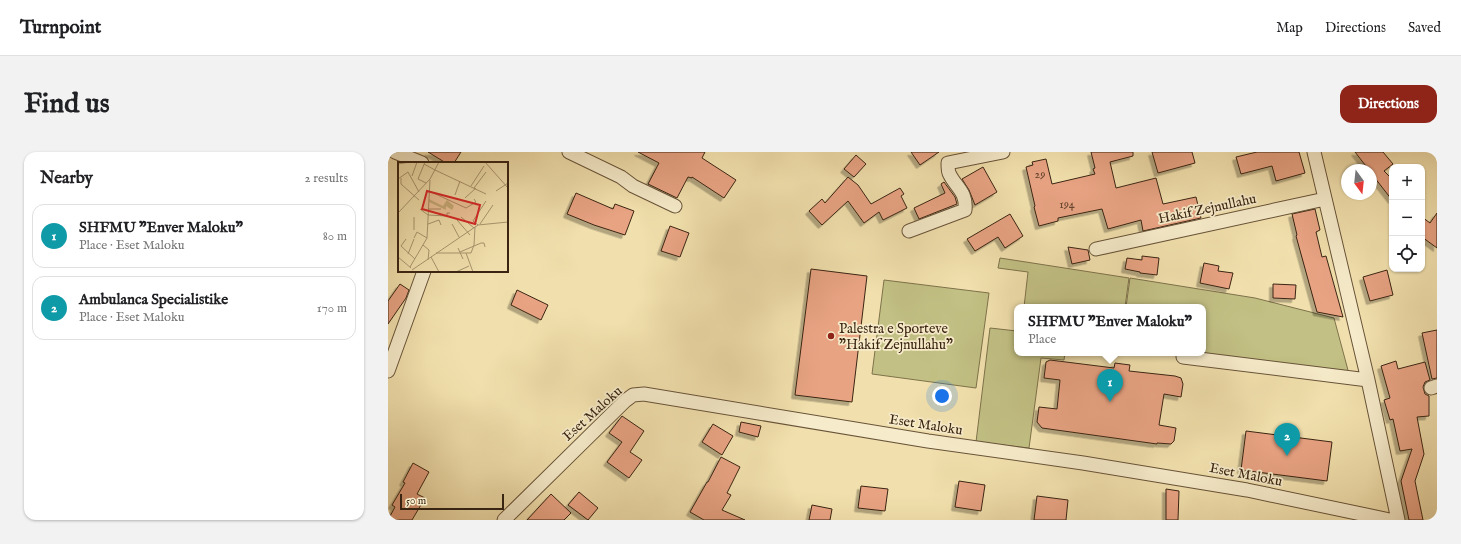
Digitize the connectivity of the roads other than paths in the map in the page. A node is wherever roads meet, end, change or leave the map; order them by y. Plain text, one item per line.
1 (395, 152) edge
2 (569, 152) edge
3 (1314, 152) edge
4 (999, 153) edge
5 (420, 162) edge
6 (1325, 199) junction
7 (675, 206) dead end
8 (909, 230) dead end
9 (1096, 248) dead end
10 (424, 272) edge
11 (1183, 356) dead end
12 (388, 371) edge
13 (1368, 380) junction
14 (504, 520) edge
15 (1390, 520) edge
16 (1398, 520) edge

1 - 5 street
2 - 7 street
3 - 6 street
4 - 8 street
6 - 9 street, Hakif Zejnullahu
6 - 13 street
10 - 12 street
11 - 13 street
13 - 16 street
14 - 15 street, Eset Maloku

